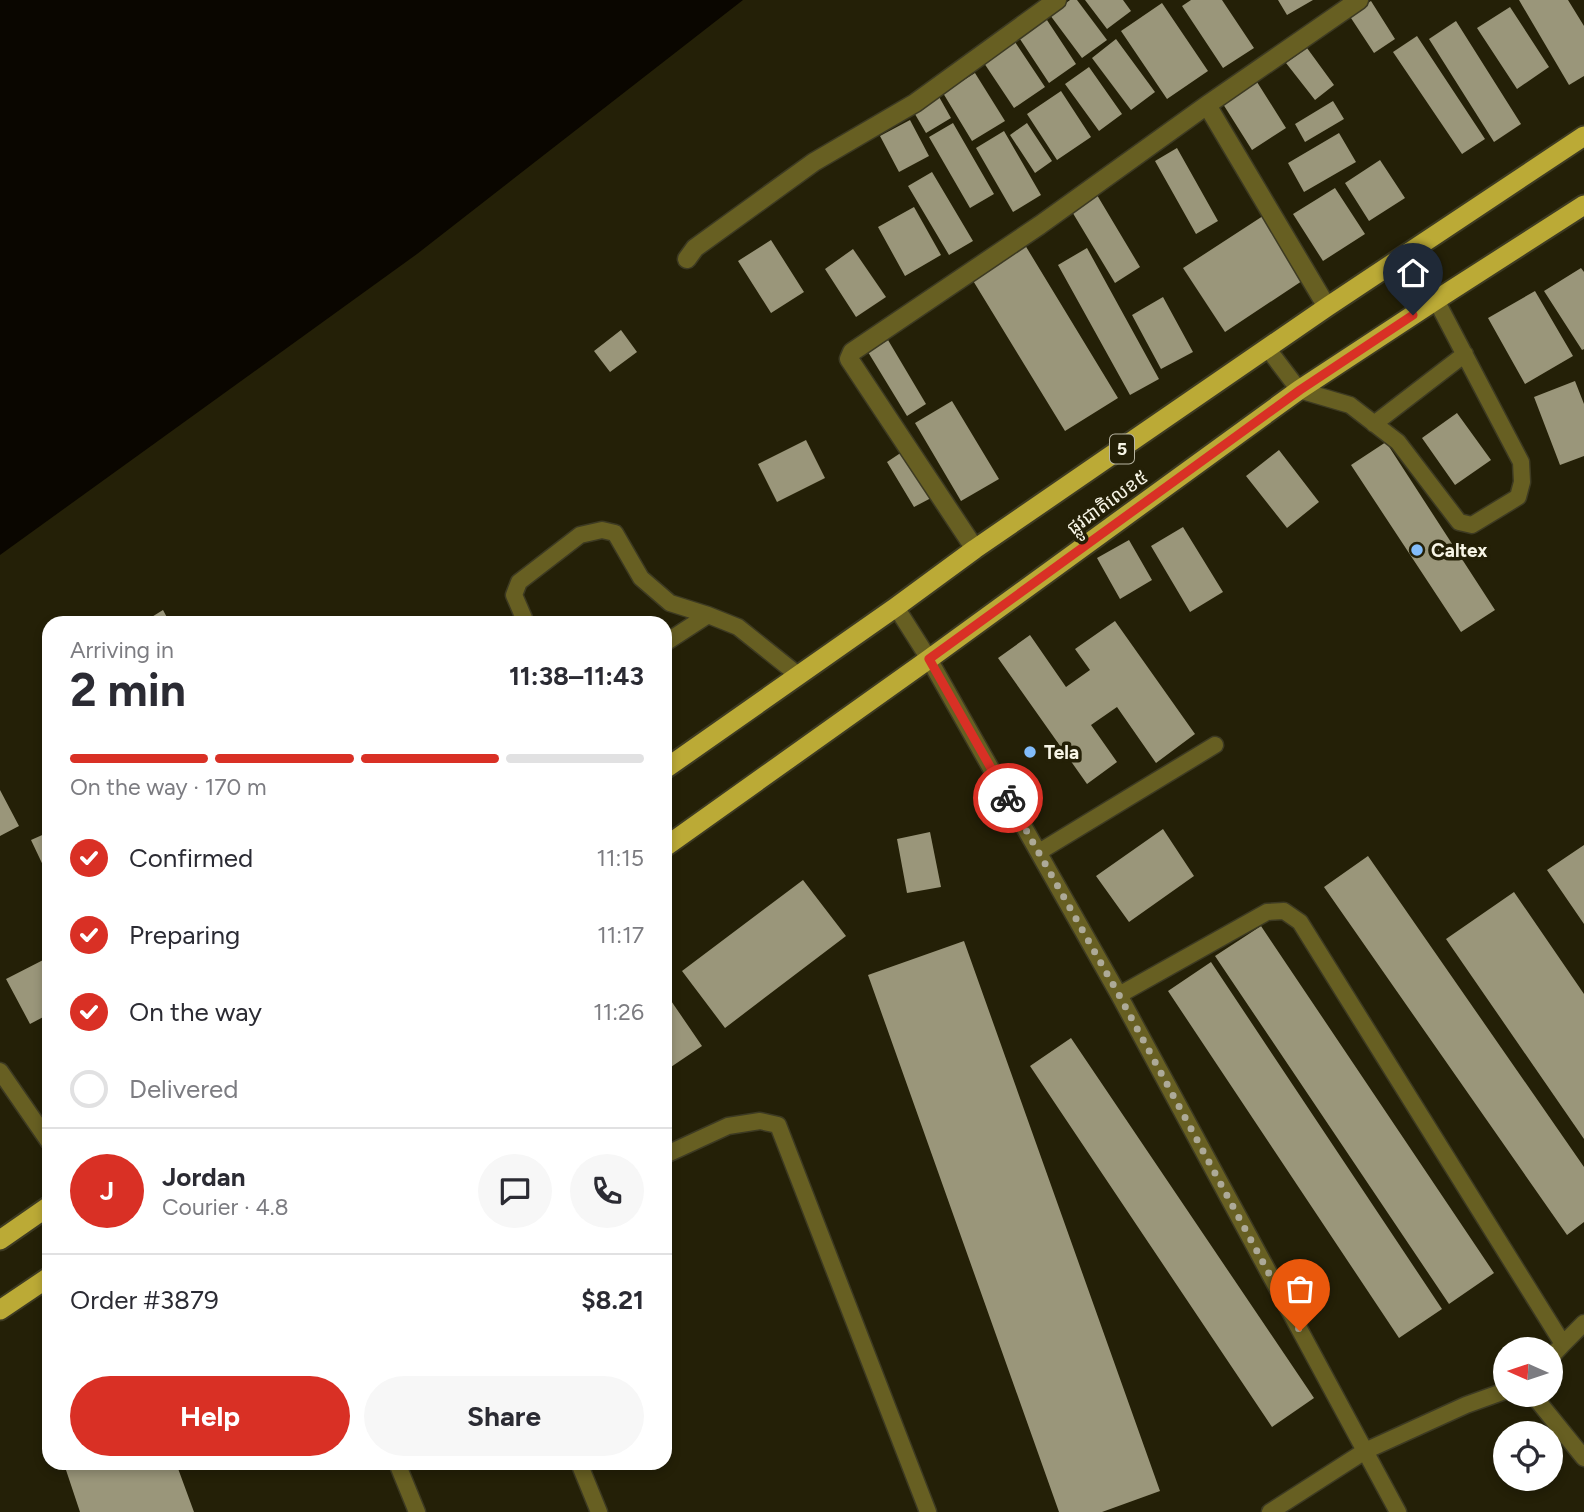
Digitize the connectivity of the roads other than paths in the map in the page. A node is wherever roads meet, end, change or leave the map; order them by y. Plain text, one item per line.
1 (1056, 0) edge
2 (1359, 0) edge
3 (1207, 105) junction
4 (1584, 136) edge
5 (1584, 205) edge
6 (687, 259) dead end
7 (1436, 300) junction
8 (1327, 307) junction
9 (1268, 349) junction
10 (1465, 354) junction
11 (1300, 390) junction
12 (1374, 424) junction
13 (975, 549) junction
14 (896, 607) junction
15 (708, 615) junction
16 (523, 616) edge
17 (672, 638) edge
18 (929, 659) junction
19 (798, 676) junction
20 (1214, 745) dead end
21 (672, 764) edge
22 (672, 842) edge
23 (1039, 852) junction
24 (1119, 995) junction
25 (0, 1071) edge
26 (42, 1132) edge
27 (672, 1152) edge
28 (42, 1211) edge
29 (0, 1240) edge
30 (42, 1282) edge
31 (0, 1310) edge
32 (1584, 1323) edge
33 (1559, 1337) edge
34 (1563, 1344) edge
35 (1493, 1395) edge
36 (1543, 1407) edge
37 (1365, 1451) junction
38 (1584, 1458) edge
39 (400, 1470) edge
40 (582, 1470) edge
41 (416, 1512) edge
42 (599, 1512) edge
43 (929, 1512) edge
44 (1270, 1512) edge
45 (1398, 1512) edge

1 - 6 street
2 - 3 street
3 - 8 street
3 - 13 street
4 - 8 highway, ផ្លូវជាតិលេខ៥ / 5
5 - 7 highway, ផ្លូវជាតិលេខ៥
7 - 10 lane
7 - 11 highway, ផ្លូវជាតិលេខ៥
8 - 9 highway, ផ្លូវជាតិលេខ៥ / 5
9 - 11 lane
9 - 13 highway, ផ្លូវជាតិលេខ៥ / 5
10 - 12 lane
10 - 12 lane
11 - 12 lane
11 - 18 highway, ផ្លូវជាតិលេខ៥
13 - 14 highway, ផ្លូវជាតិលេខ៥ / 5
14 - 18 lane
14 - 19 highway, ផ្លូវជាតិលេខ៥ / 5
15 - 16 lane
15 - 17 lane
15 - 19 lane
18 - 22 highway, ផ្លូវជាតិលេខ៥
18 - 23 lane
19 - 21 highway, ផ្លូវជាតិលេខ៥ / 5
20 - 23 lane
23 - 24 lane
24 - 33 lane
24 - 37 lane
25 - 26 lane
27 - 43 lane
28 - 29 highway
30 - 31 highway
32 - 34 lane
35 - 37 lane
36 - 38 lane
37 - 44 lane
37 - 45 lane
39 - 41 lane
40 - 42 lane

